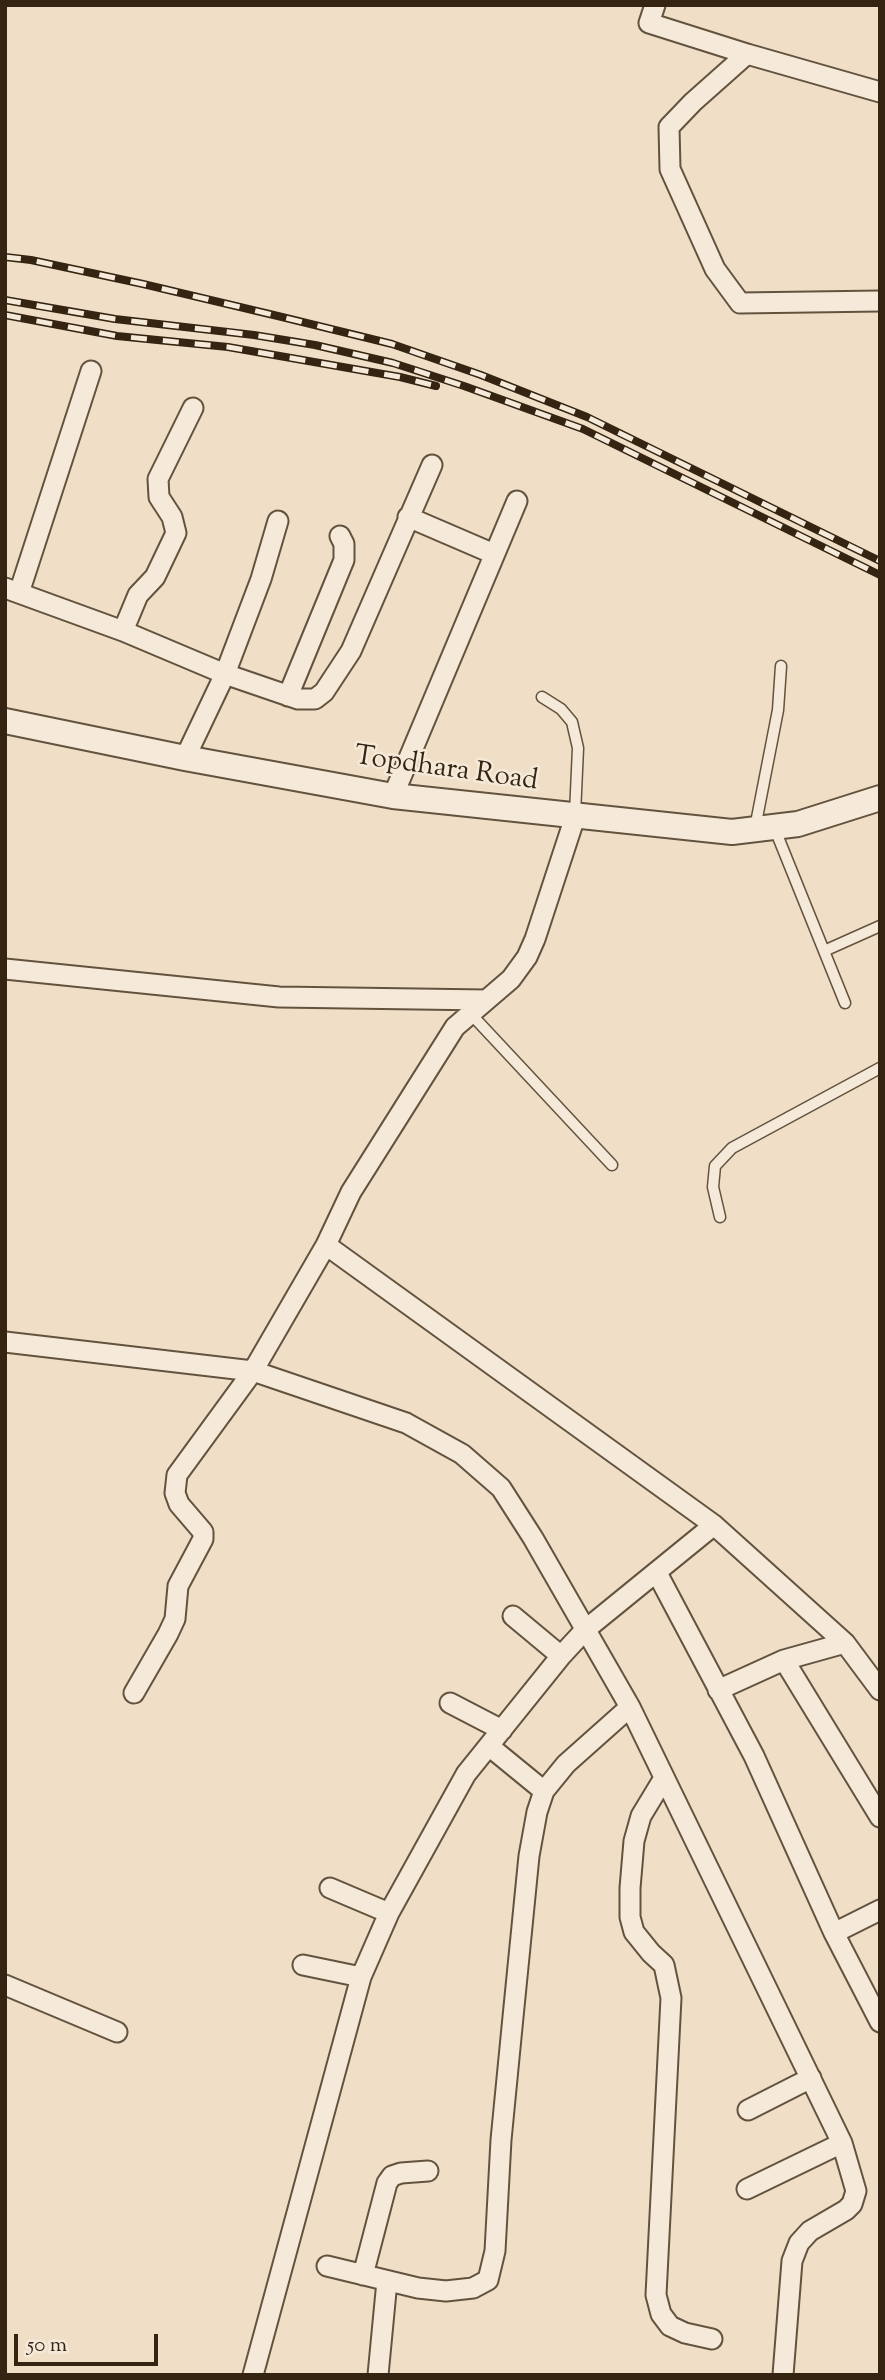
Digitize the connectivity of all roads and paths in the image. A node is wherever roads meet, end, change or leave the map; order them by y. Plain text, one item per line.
1 (655, 5) edge
2 (747, 54) junction
3 (880, 92) edge
4 (880, 301) edge
5 (92, 371) dead end
6 (193, 408) dead end
7 (432, 465) dead end
8 (517, 501) dead end
9 (408, 517) junction
10 (278, 521) dead end
11 (340, 536) dead end
12 (494, 554) junction
13 (12, 590) edge
14 (123, 631) junction
15 (781, 666) dead end
16 (225, 674) junction
17 (288, 696) junction
18 (542, 697) dead end
19 (5, 721) edge
20 (185, 758) junction
21 (393, 796) junction
22 (880, 798) edge
23 (575, 817) junction
24 (764, 828) junction
25 (880, 926) edge
26 (824, 951) junction
27 (5, 969) edge
28 (486, 1000) junction
29 (845, 1003) dead end
30 (470, 1013) junction
31 (880, 1068) edge
32 (612, 1165) dead end
33 (720, 1217) dead end
34 (326, 1245) junction
35 (5, 1342) edge
36 (253, 1371) junction
37 (714, 1525) junction
38 (657, 1573) junction
39 (513, 1616) dead end
40 (585, 1630) junction
41 (845, 1643) junction
42 (561, 1656) junction
43 (784, 1660) junction
44 (718, 1690) junction
45 (880, 1690) edge
46 (134, 1693) dead end
47 (450, 1703) dead end
48 (630, 1707) junction
49 (502, 1730) junction
50 (489, 1746) junction
51 (664, 1778) junction
52 (544, 1791) junction
53 (880, 1817) edge
54 (330, 1888) dead end
55 (880, 1910) edge
56 (389, 1913) junction
57 (834, 1933) junction
58 (303, 1965) dead end
59 (360, 1977) junction
60 (5, 1985) edge
61 (880, 2022) edge
62 (117, 2032) dead end
63 (811, 2078) junction
64 (748, 2110) dead end
65 (842, 2143) junction
66 (428, 2171) dead end
67 (747, 2189) dead end
68 (327, 2266) dead end
69 (363, 2275) junction
70 (387, 2281) junction
71 (712, 2339) dead end
72 (253, 2375) edge
73 (378, 2375) edge
74 (783, 2375) edge

1 - 2 street
2 - 3 street
2 - 4 street
5 - 13 street
6 - 14 street
7 - 9 street
8 - 12 street
9 - 12 street
9 - 17 street
10 - 16 street
11 - 17 street
12 - 21 street
13 - 14 street
14 - 16 street
15 - 24 lane
16 - 17 street
16 - 20 street
18 - 23 lane
19 - 20 street, Topdhara Road
20 - 21 street, Topdhara Road
21 - 23 street, Topdhara Road
22 - 24 street, Topdhara Road
23 - 24 street, Topdhara Road
23 - 28 street
24 - 26 lane
25 - 26 lane
26 - 29 lane
27 - 28 street
28 - 30 street
30 - 32 lane
30 - 34 street
31 - 33 lane
34 - 36 street
34 - 37 street
35 - 36 street
36 - 40 street
36 - 46 street
37 - 38 street
37 - 41 street
38 - 40 street
38 - 44 street
39 - 42 street
40 - 42 street
40 - 48 street
41 - 43 street
41 - 45 street
42 - 49 street
43 - 44 street
43 - 53 street
44 - 57 street
47 - 49 street
48 - 51 street
48 - 52 street
49 - 50 street
50 - 52 street
50 - 56 street
51 - 63 street
51 - 71 street
52 - 70 street
54 - 56 street
55 - 57 street
56 - 59 street
57 - 61 street
58 - 59 street
59 - 72 street
60 - 62 street
63 - 64 street
63 - 65 street
65 - 67 street
65 - 74 street
66 - 69 street
68 - 69 street
69 - 70 street
70 - 73 street

